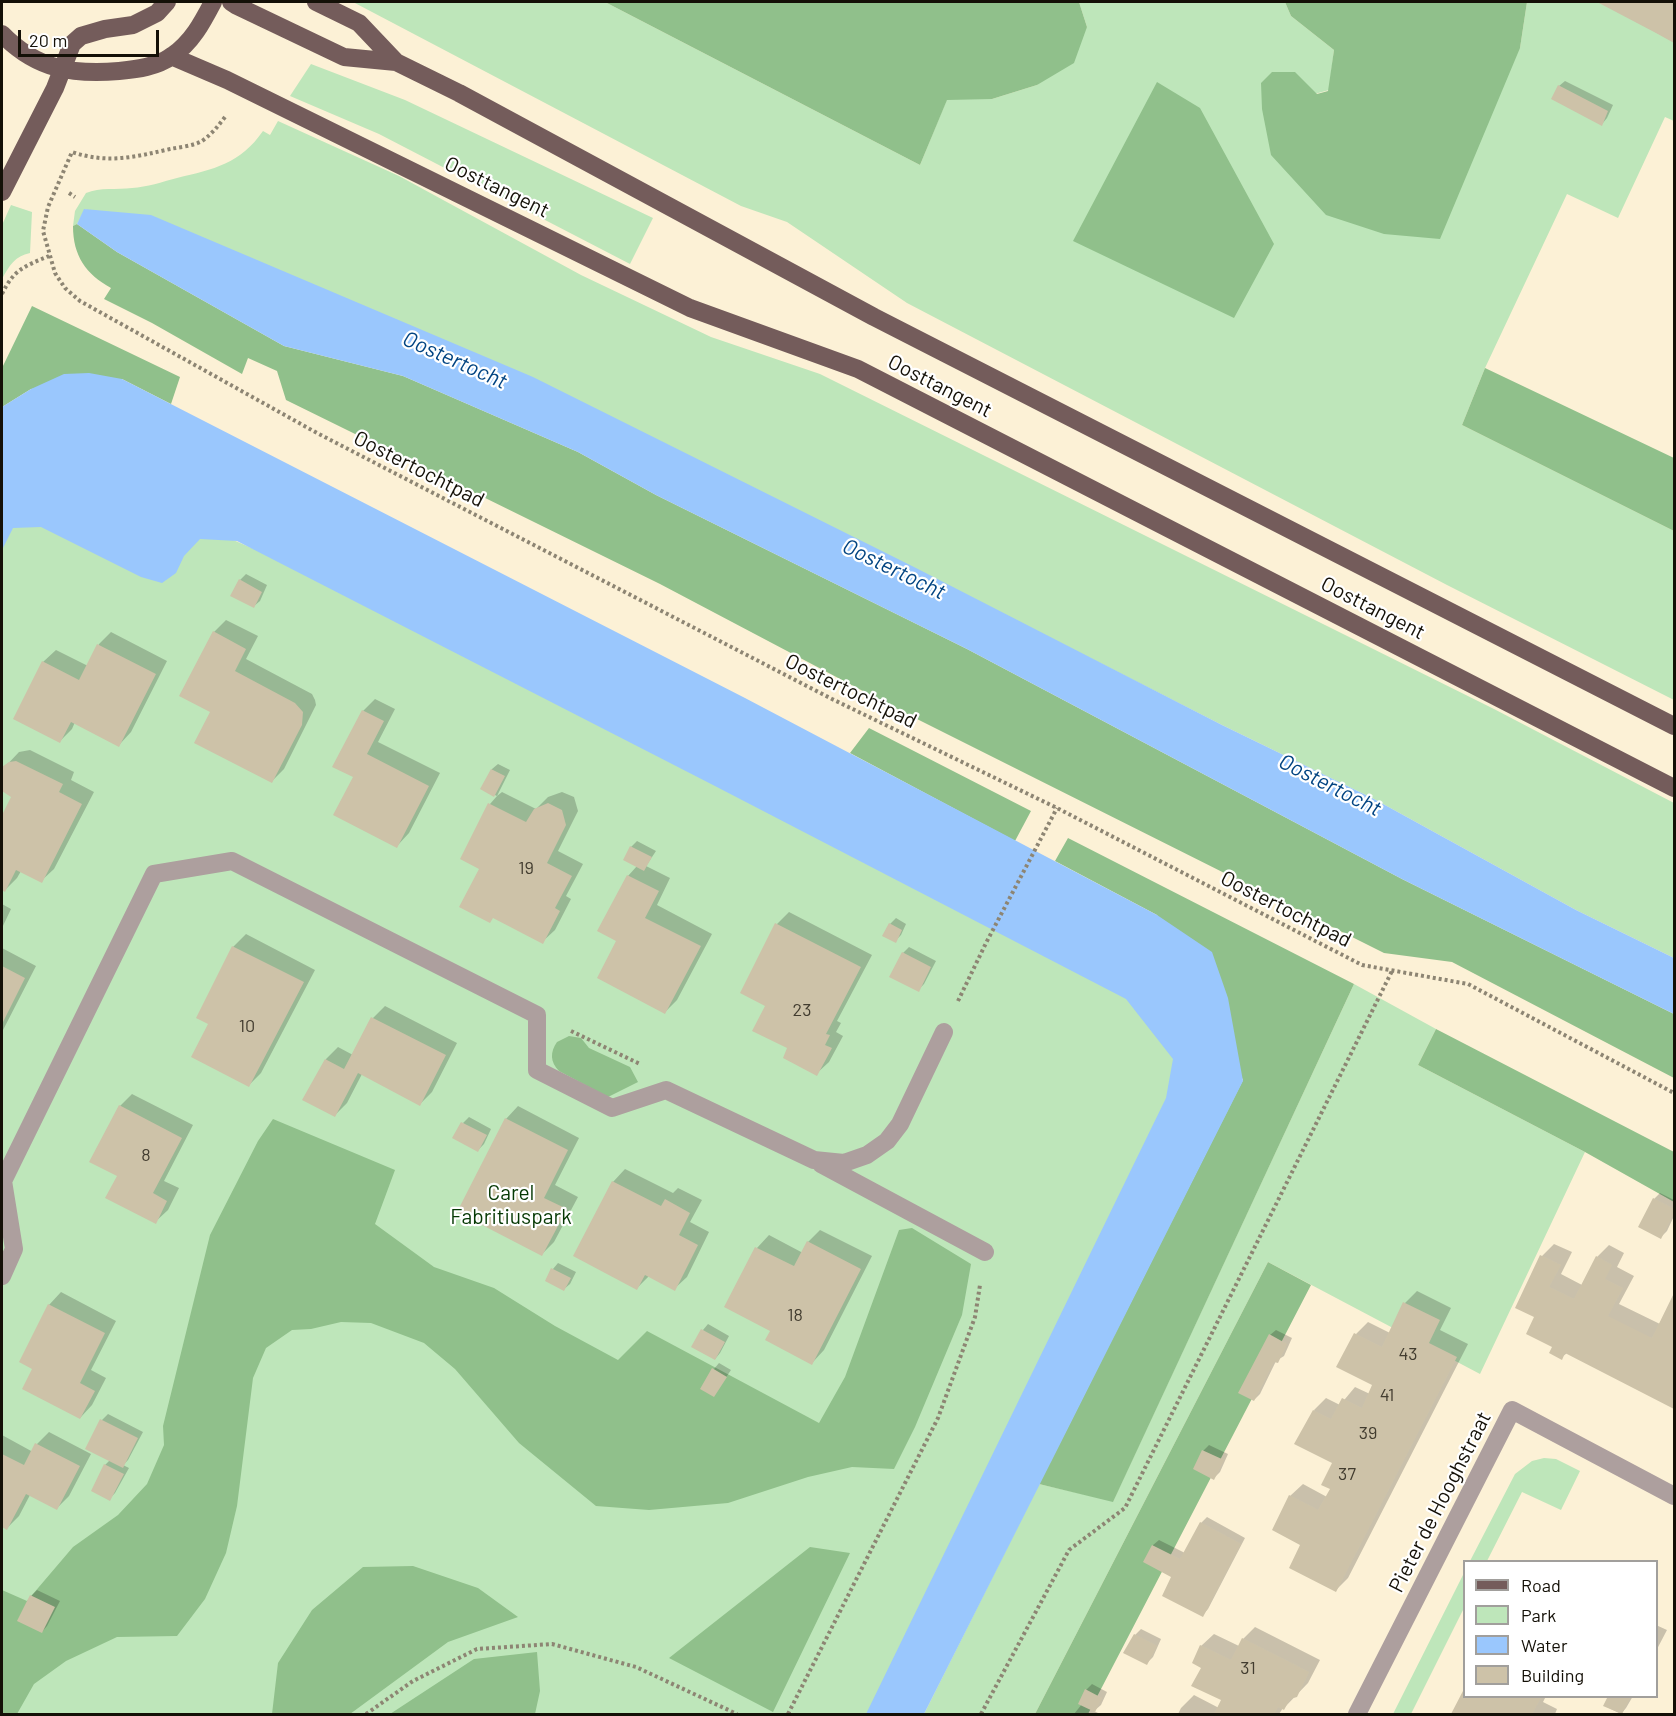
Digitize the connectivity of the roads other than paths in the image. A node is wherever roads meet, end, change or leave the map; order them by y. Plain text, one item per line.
1 (167, 2) edge
2 (213, 2) edge
3 (231, 2) edge
4 (316, 2) edge
5 (2, 34) edge
6 (171, 56) junction
7 (396, 62) junction
8 (63, 70) junction
9 (2, 192) edge
10 (1674, 726) edge
11 (1674, 788) edge
12 (944, 1032) road end
13 (814, 1161) junction
14 (2, 1182) edge
15 (985, 1252) road end
16 (2, 1276) edge
17 (1674, 1496) edge
18 (1357, 1714) edge

1 - 8 main road
2 - 6 main road
3 - 7 main road, Oosttangent
4 - 7 main road, Oosttangent
5 - 8 main road
6 - 8 main road
6 - 11 main road, Oosttangent
7 - 10 main road, Oosttangent
8 - 9 main road
12 - 13 street
13 - 14 street
13 - 15 street
14 - 16 street
17 - 18 street, Pieter de Hooghstraat

